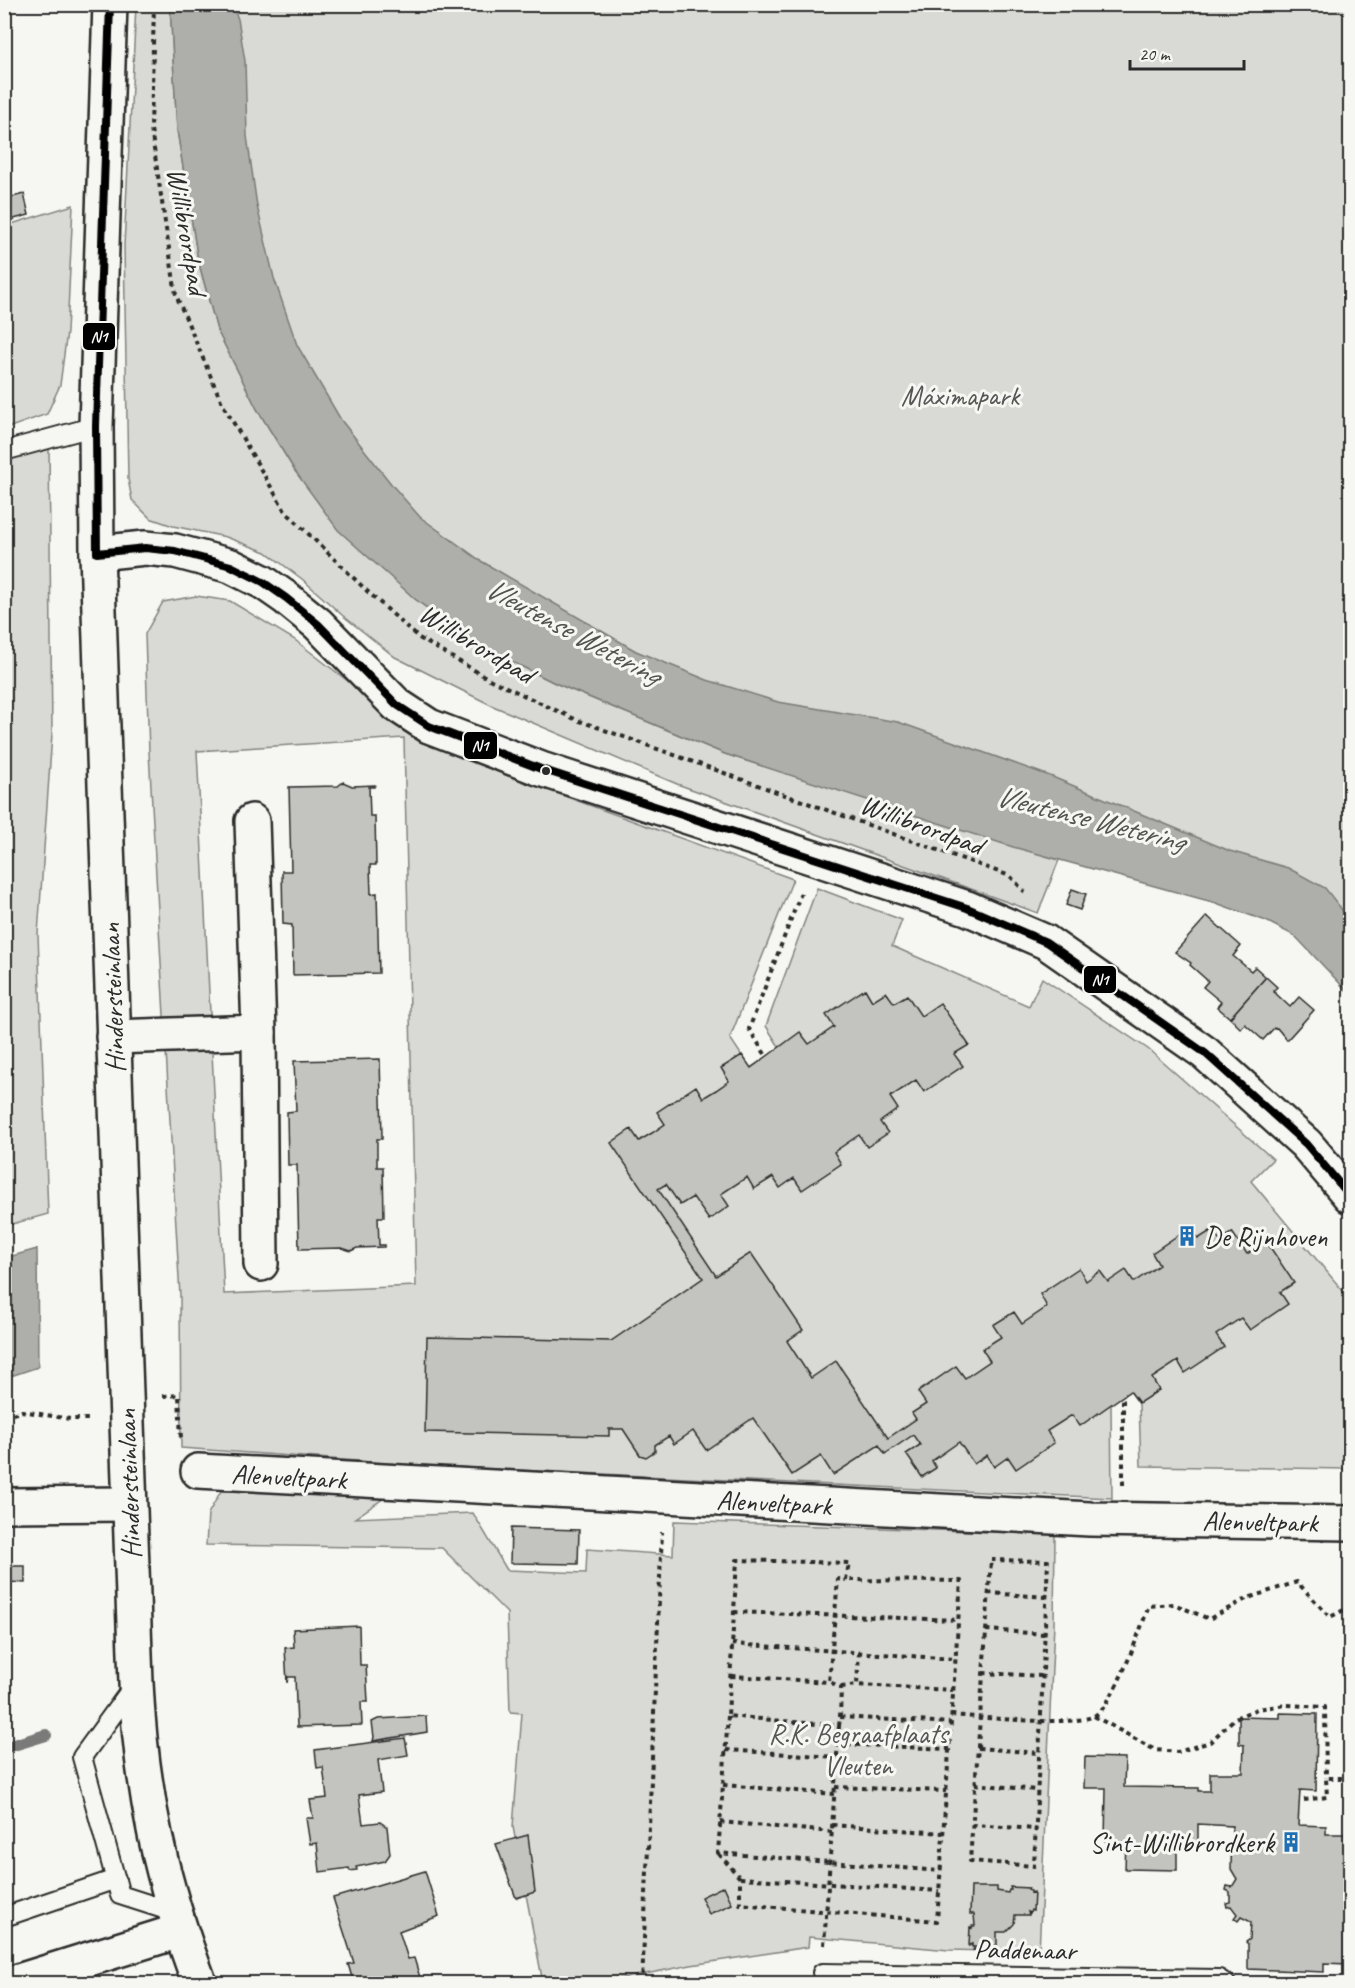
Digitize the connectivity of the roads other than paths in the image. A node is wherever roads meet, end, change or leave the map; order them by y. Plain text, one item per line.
1 (111, 4) edge
2 (96, 426) junction
3 (4, 451) edge
4 (97, 553) junction
5 (252, 821) dead end
6 (259, 1032) junction
7 (113, 1037) junction
8 (1350, 1196) edge
9 (261, 1264) dead end
10 (198, 1471) road end
11 (128, 1504) junction
12 (4, 1506) edge
13 (1350, 1522) edge
14 (136, 1683) junction
15 (118, 1887) junction
16 (4, 1917) edge
17 (176, 1921) junction
18 (822, 1973) road end
19 (9, 1983) edge
20 (200, 1983) edge
21 (1226, 1983) edge

1 - 2 street, Hindersteinlaan
2 - 3 lane
2 - 4 street, Hindersteinlaan
4 - 7 street, Hindersteinlaan
4 - 8 street
5 - 6 street
6 - 7 street
6 - 9 street
7 - 11 street, Hindersteinlaan
10 - 13 street, Alenveltpark
11 - 12 street
11 - 14 street, Hindersteinlaan
14 - 15 lane
14 - 17 street, Hindersteinlaan
15 - 16 lane
15 - 17 lane
17 - 19 street
17 - 20 street, Hindersteinlaan
18 - 21 lane, Paddenaar

